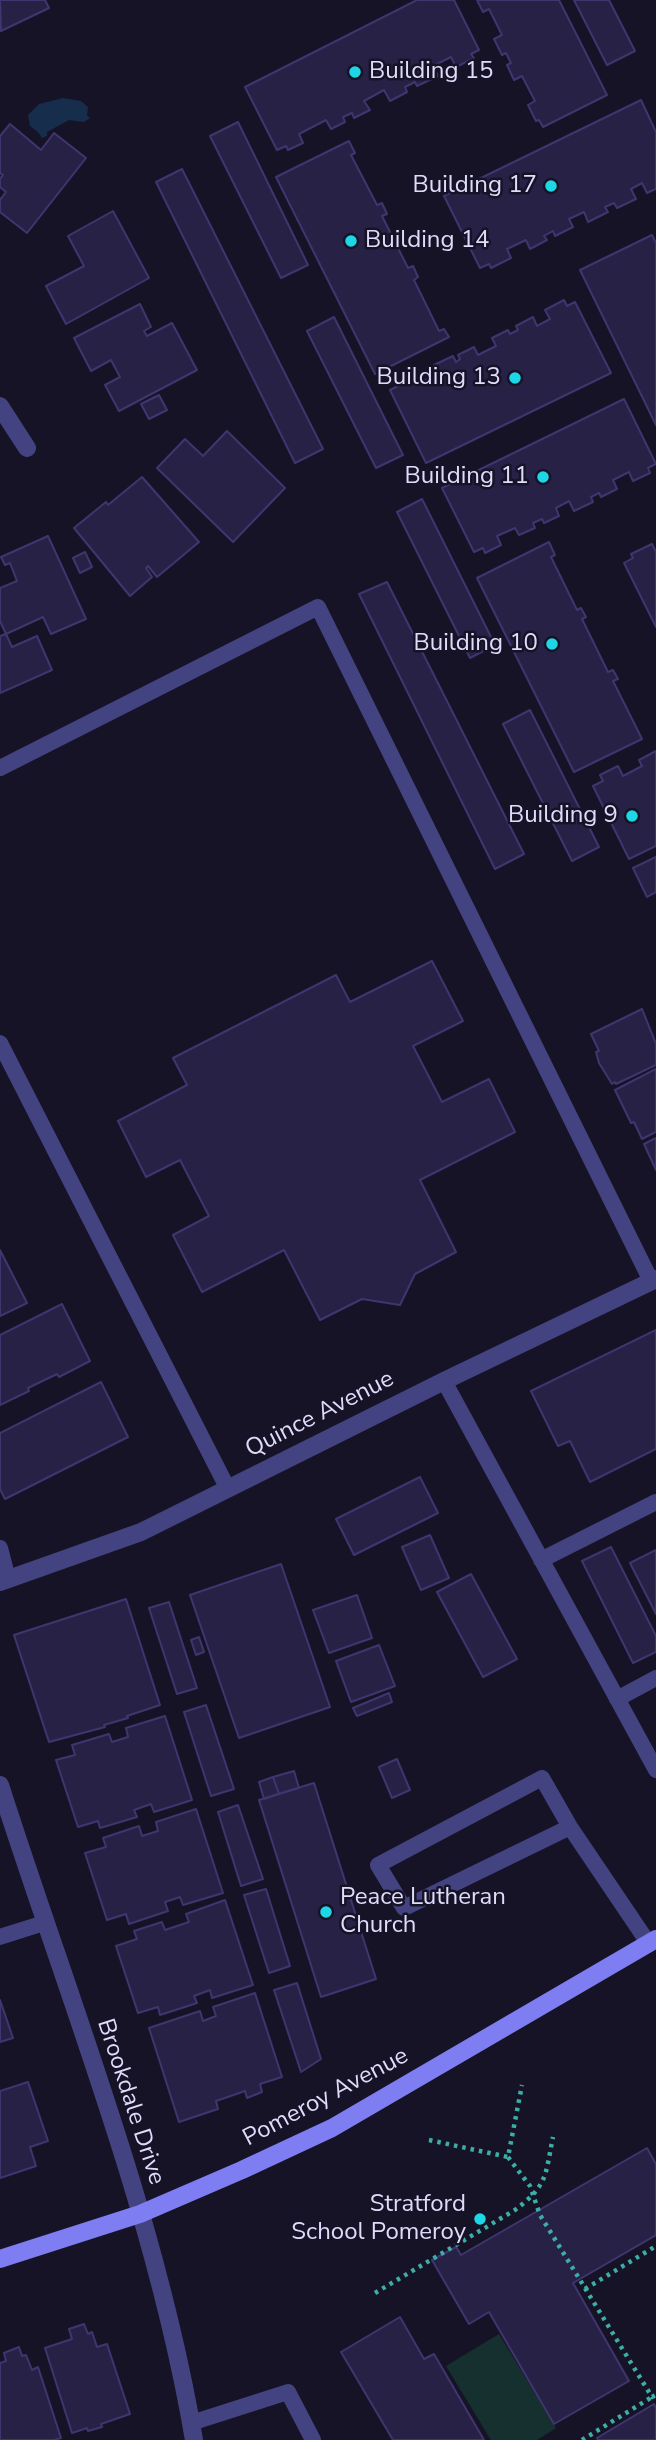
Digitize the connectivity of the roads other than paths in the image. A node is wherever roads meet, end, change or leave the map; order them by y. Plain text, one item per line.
1 (0, 406) edge
2 (27, 448) dead end
3 (0, 768) edge
4 (0, 1043) edge
5 (654, 1280) edge
6 (444, 1381) junction
7 (228, 1489) junction
8 (656, 1502) edge
9 (0, 1548) edge
10 (541, 1560) junction
11 (4, 1580) edge
12 (656, 1678) edge
13 (617, 1699) junction
14 (656, 1770) edge
15 (0, 1785) edge
16 (570, 1827) junction
17 (44, 1923) junction
18 (0, 1937) edge
19 (652, 1941) edge
20 (140, 2214) junction
21 (0, 2259) edge
22 (192, 2432) edge
23 (313, 2440) edge

1 - 2 street
3 - 5 lane
4 - 7 lane
5 - 6 street, Quince Avenue
6 - 7 street, Quince Avenue
6 - 10 lane
7 - 11 street, Quince Avenue
8 - 10 lane
9 - 11 lane
10 - 13 lane
12 - 13 lane
13 - 14 lane
15 - 17 street, Brookdale Drive
16 - 16 lane
16 - 19 lane
17 - 18 lane
17 - 20 street, Brookdale Drive
19 - 20 street, Pomeroy Avenue
20 - 21 street, Pomeroy Avenue
20 - 22 street, Brookdale Drive
22 - 23 lane

